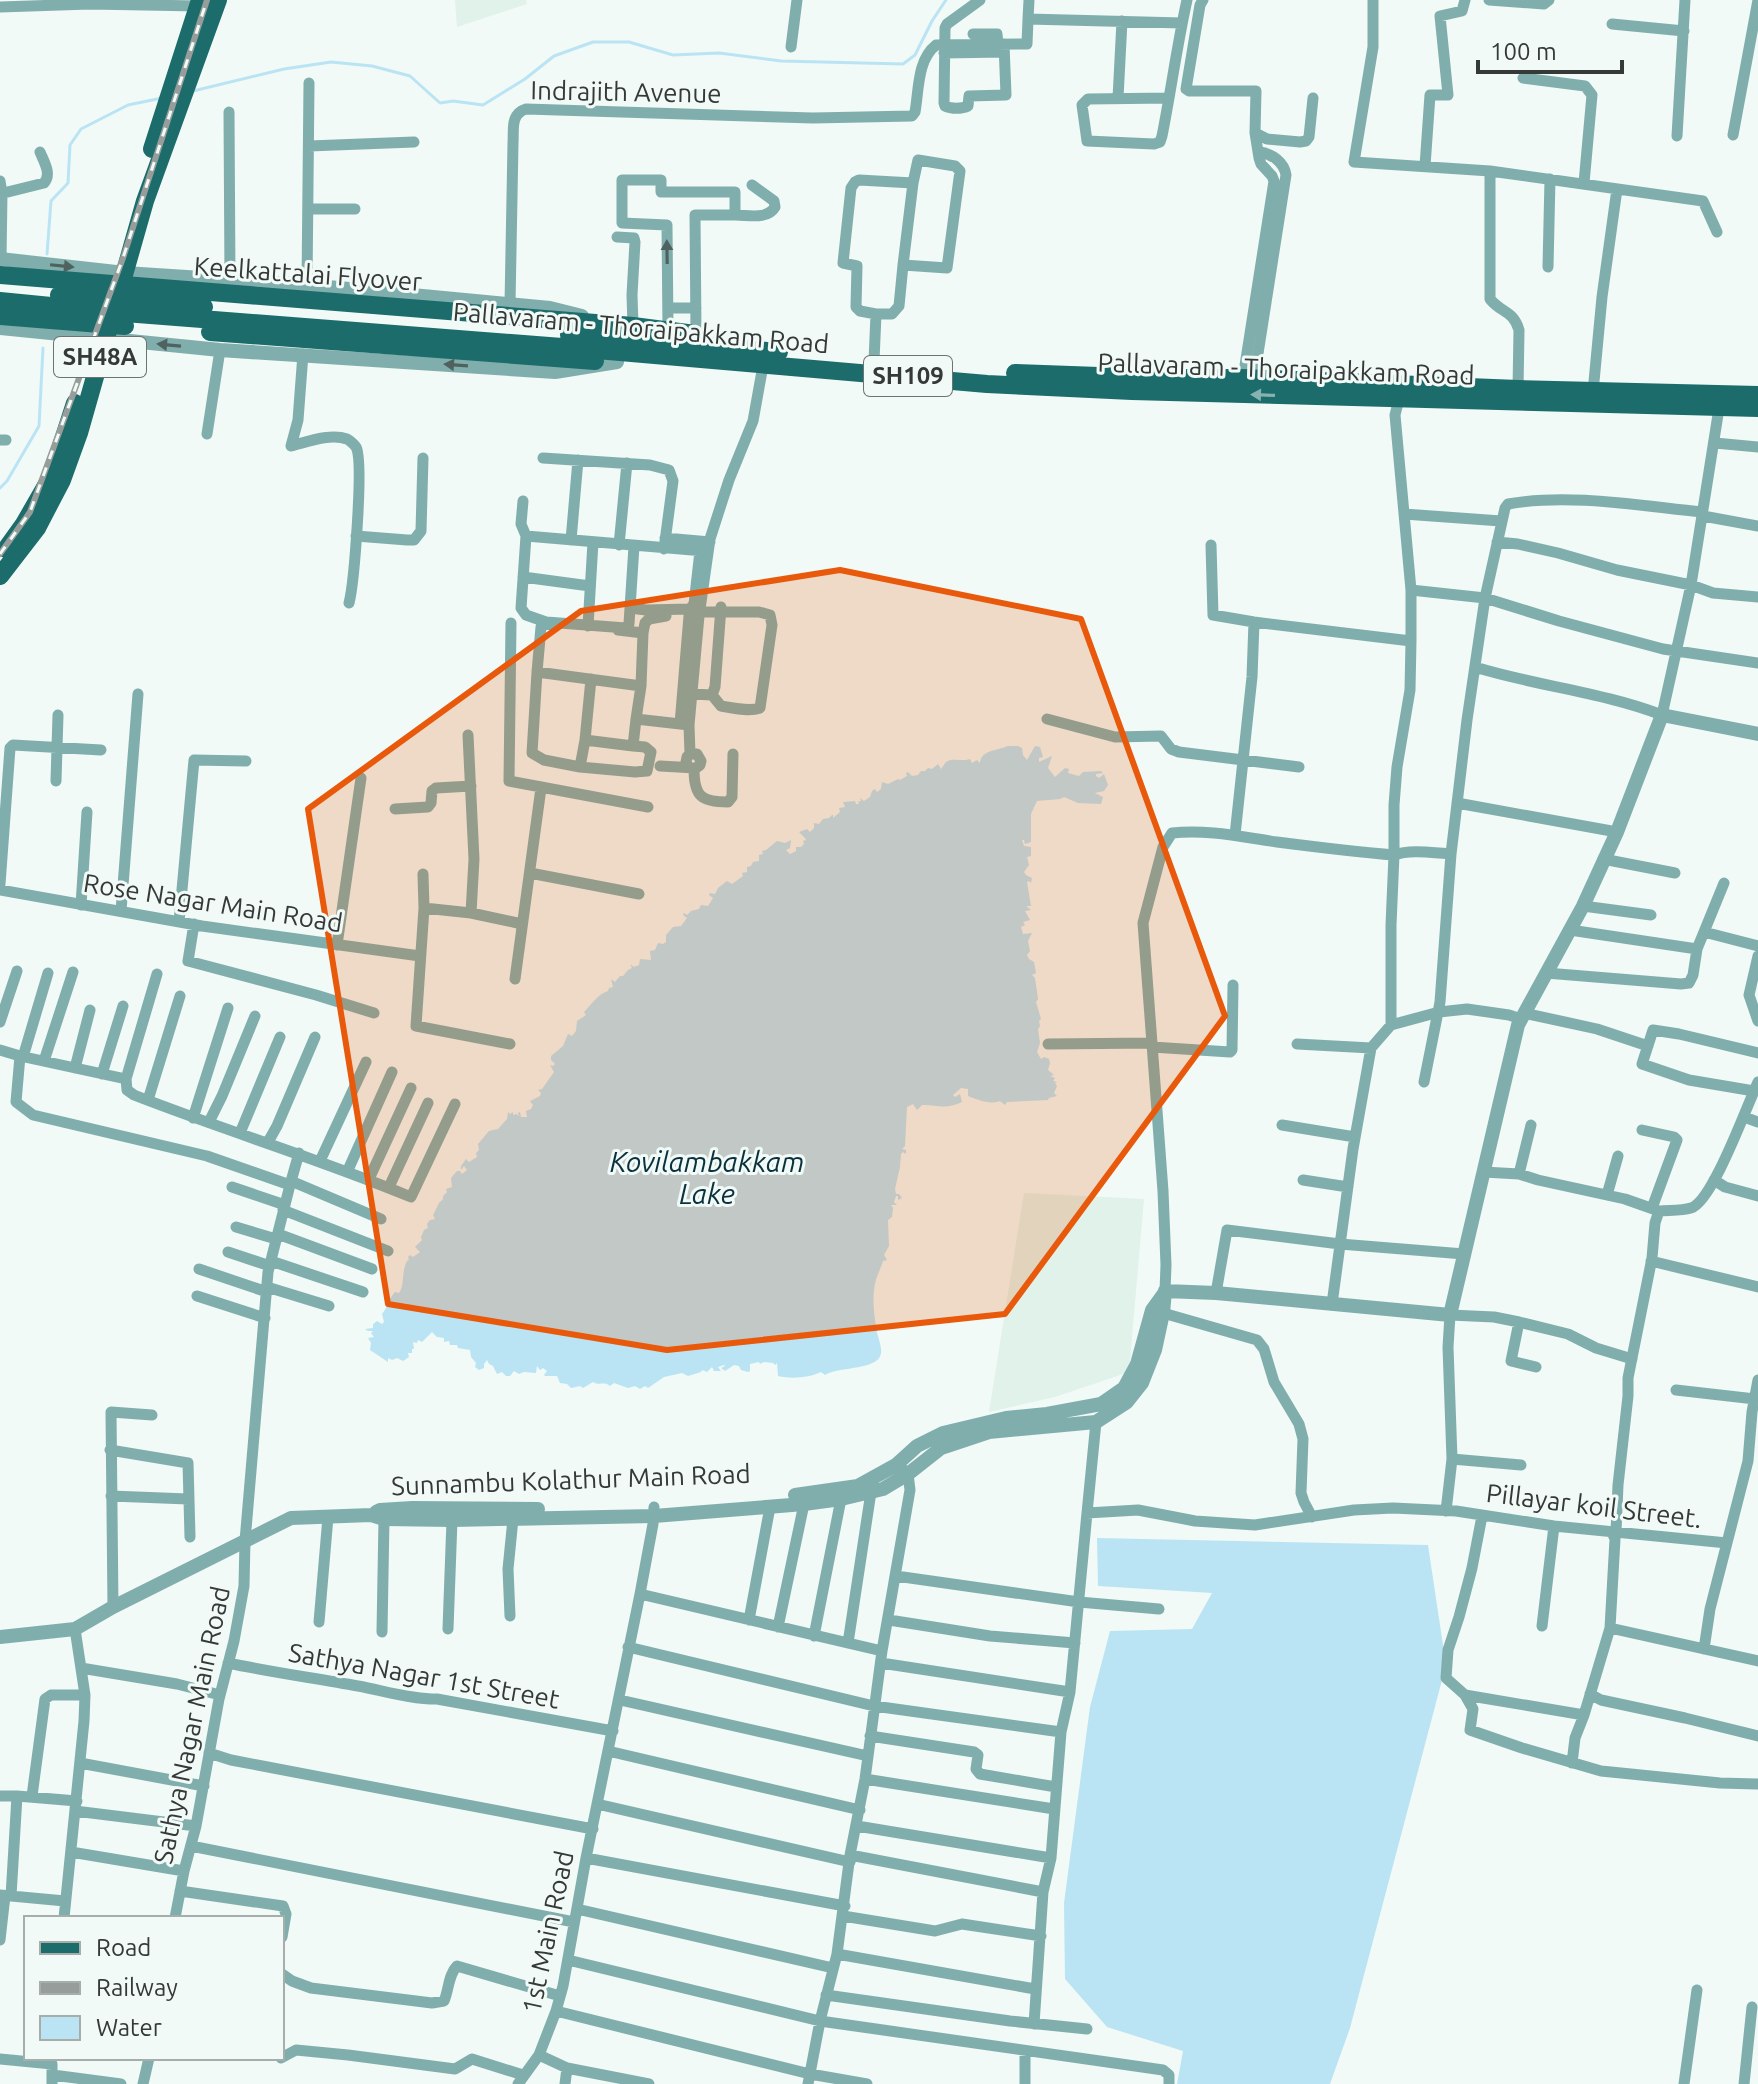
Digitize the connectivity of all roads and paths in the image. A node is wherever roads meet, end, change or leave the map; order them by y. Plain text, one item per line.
1 (218, 0) edge
2 (797, 0) edge
3 (980, 0) edge
4 (1029, 0) edge
5 (1187, 0) edge
6 (1203, 0) edge
7 (1373, 0) edge
8 (1465, 0) edge
9 (1489, 0) edge
10 (1549, 0) edge
11 (1685, 0) edge
12 (1758, 0) edge
13 (199, 3) edge
14 (0, 7) edge
15 (1028, 19) junction
16 (1122, 21) junction
17 (1182, 23) junction
18 (1612, 24) dead end
19 (1684, 31) junction
20 (973, 34) dead end
21 (1754, 40) edge
22 (1002, 42) junction
23 (791, 47) dead end
24 (944, 49) junction
25 (184, 72) junction
26 (1523, 78) dead end
27 (309, 83) dead end
28 (1118, 98) junction
29 (1169, 98) junction
30 (1313, 98) dead end
31 (229, 112) dead end
32 (1257, 134) junction
33 (1733, 135) dead end
34 (1677, 136) dead end
35 (414, 142) dead end
36 (309, 146) junction
37 (40, 152) dead end
38 (1425, 166) junction
39 (1490, 171) junction
40 (1550, 179) junction
41 (913, 183) junction
42 (1584, 183) junction
43 (752, 185) dead end
44 (1, 189) edge
45 (1617, 189) junction
46 (695, 192) junction
47 (308, 209) junction
48 (355, 209) dead end
49 (695, 215) junction
50 (735, 215) junction
51 (1717, 232) dead end
52 (617, 237) dead end
53 (0, 259) edge
54 (903, 265) junction
55 (1548, 267) dead end
56 (118, 272) junction
57 (0, 275) edge
58 (230, 280) junction
59 (307, 285) junction
60 (0, 289) edge
61 (0, 301) edge
62 (510, 304) junction
63 (108, 305) junction
64 (668, 308) junction
65 (696, 308) junction
66 (876, 314) junction
67 (0, 316) edge
68 (613, 324) junction
69 (633, 326) junction
70 (0, 328) edge
71 (668, 330) junction
72 (696, 334) junction
73 (98, 338) junction
74 (220, 350) junction
75 (303, 354) junction
76 (760, 355) junction
77 (874, 361) junction
78 (617, 362) junction
79 (736, 362) junction
80 (1248, 379) junction
81 (1518, 389) junction
82 (1593, 392) junction
83 (1411, 395) junction
84 (1758, 395) edge
85 (1720, 401) junction
86 (1758, 408) edge
87 (207, 434) dead end
88 (1715, 443) junction
89 (1758, 447) edge
90 (423, 458) dead end
91 (543, 458) dead end
92 (578, 460) junction
93 (627, 463) junction
94 (523, 501) dead end
95 (1404, 514) junction
96 (1702, 514) junction
97 (1501, 521) junction
98 (1758, 526) edge
99 (356, 536) junction
100 (526, 536) junction
101 (571, 540) junction
102 (593, 542) junction
103 (1497, 542) junction
104 (664, 543) junction
105 (619, 545) junction
106 (1211, 545) dead end
107 (634, 546) junction
108 (706, 548) junction
109 (0, 558) edge
110 (0, 576) edge
111 (523, 577) junction
112 (1691, 585) junction
113 (590, 586) junction
114 (1411, 590) junction
115 (1758, 597) edge
116 (1485, 598) junction
117 (349, 603) dead end
118 (630, 608) junction
119 (721, 610) junction
120 (696, 615) junction
121 (1254, 622) junction
122 (511, 623) dead end
123 (588, 626) junction
124 (643, 633) junction
125 (1411, 641) junction
126 (1675, 651) junction
127 (1758, 663) edge
128 (1475, 667) junction
129 (537, 672) junction
130 (591, 679) junction
131 (641, 686) junction
132 (138, 694) dead end
133 (692, 694) junction
134 (712, 695) junction
135 (58, 715) dead end
136 (1662, 715) junction
137 (636, 719) junction
138 (1047, 719) dead end
139 (685, 724) junction
140 (1758, 734) edge
141 (468, 735) dead end
142 (585, 740) junction
143 (633, 746) junction
144 (56, 748) junction
145 (101, 750) dead end
146 (733, 754) dead end
147 (246, 761) dead end
148 (1243, 761) junction
149 (660, 766) dead end
150 (580, 767) junction
151 (1299, 767) dead end
152 (691, 768) junction
153 (361, 778) dead end
154 (56, 781) dead end
155 (471, 786) junction
156 (541, 788) junction
157 (1457, 803) junction
158 (648, 807) dead end
159 (395, 809) dead end
160 (87, 812) dead end
161 (1617, 832) junction
162 (1235, 835) junction
163 (1451, 854) junction
164 (1394, 855) junction
165 (1603, 859) junction
166 (530, 873) junction
167 (1675, 873) dead end
168 (423, 874) dead end
169 (1724, 883) dead end
170 (0, 887) edge
171 (639, 894) dead end
172 (81, 905) junction
173 (1583, 906) junction
174 (424, 908) junction
175 (121, 911) junction
176 (471, 913) junction
177 (1651, 915) dead end
178 (179, 922) junction
179 (194, 924) junction
180 (522, 924) junction
181 (1570, 930) junction
182 (1704, 932) junction
183 (337, 945) junction
184 (1758, 946) edge
185 (1697, 949) junction
186 (420, 956) junction
187 (1758, 956) edge
188 (17, 971) dead end
189 (73, 972) dead end
190 (48, 973) dead end
191 (1546, 973) junction
192 (157, 974) dead end
193 (515, 979) dead end
194 (1755, 983) edge
195 (1233, 985) dead end
196 (180, 996) dead end
197 (123, 1006) dead end
198 (228, 1008) dead end
199 (90, 1010) dead end
200 (1439, 1012) junction
201 (374, 1013) dead end
202 (255, 1016) dead end
203 (1523, 1016) junction
204 (1758, 1021) edge
205 (0, 1022) edge
206 (1391, 1025) junction
207 (280, 1037) dead end
208 (315, 1037) dead end
209 (510, 1044) dead end
210 (1048, 1044) dead end
211 (1297, 1044) dead end
212 (1152, 1045) junction
213 (1648, 1046) junction
214 (1371, 1048) junction
215 (0, 1050) edge
216 (1758, 1053) edge
217 (22, 1056) junction
218 (44, 1061) junction
219 (366, 1062) dead end
220 (75, 1068) junction
221 (392, 1072) dead end
222 (102, 1074) junction
223 (126, 1079) junction
224 (1424, 1082) dead end
225 (1756, 1086) edge
226 (411, 1088) dead end
227 (148, 1100) junction
228 (428, 1103) dead end
229 (455, 1104) dead end
230 (1744, 1117) junction
231 (193, 1118) junction
232 (209, 1122) junction
233 (1758, 1122) edge
234 (1282, 1125) dead end
235 (1531, 1125) dead end
236 (1642, 1130) dead end
237 (240, 1133) junction
238 (1355, 1137) junction
239 (268, 1142) junction
240 (299, 1153) junction
241 (1618, 1156) dead end
242 (320, 1161) junction
243 (348, 1170) junction
244 (1484, 1172) junction
245 (1519, 1174) junction
246 (369, 1179) junction
247 (1303, 1180) dead end
248 (1714, 1180) junction
249 (290, 1183) junction
250 (232, 1187) dead end
251 (389, 1187) junction
252 (1348, 1187) junction
253 (1607, 1195) junction
254 (1758, 1196) edge
255 (284, 1208) junction
256 (1656, 1210) junction
257 (381, 1219) dead end
258 (236, 1227) dead end
259 (277, 1237) junction
260 (1340, 1244) junction
261 (388, 1251) dead end
262 (228, 1252) dead end
263 (1464, 1254) junction
264 (1651, 1261) junction
265 (270, 1263) junction
266 (199, 1269) dead end
267 (372, 1269) dead end
268 (1758, 1287) edge
269 (267, 1290) junction
270 (1165, 1291) junction
271 (363, 1292) dead end
272 (1216, 1293) junction
273 (197, 1296) dead end
274 (1332, 1304) junction
275 (329, 1306) dead end
276 (1163, 1313) junction
277 (1450, 1315) junction
278 (265, 1318) junction
279 (1519, 1322) junction
280 (1632, 1359) junction
281 (1536, 1367) dead end
282 (1758, 1380) edge
283 (1676, 1390) dead end
284 (1755, 1399) junction
285 (152, 1415) dead end
286 (1096, 1422) junction
287 (1755, 1432) edge
288 (110, 1450) junction
289 (1452, 1459) junction
290 (1521, 1465) dead end
291 (903, 1469) junction
292 (871, 1492) junction
293 (111, 1496) junction
294 (188, 1499) junction
295 (841, 1499) junction
296 (804, 1504) junction
297 (770, 1507) junction
298 (654, 1511) junction
299 (1451, 1511) junction
300 (1087, 1513) junction
301 (564, 1514) junction
302 (1482, 1516) junction
303 (328, 1517) junction
304 (378, 1517) junction
305 (1312, 1517) junction
306 (513, 1519) junction
307 (452, 1520) junction
308 (1554, 1526) junction
309 (1614, 1532) junction
310 (190, 1537) dead end
311 (245, 1541) junction
312 (1727, 1543) junction
313 (896, 1576) junction
314 (640, 1594) junction
315 (1079, 1602) junction
316 (113, 1607) junction
317 (1159, 1609) dead end
318 (510, 1616) dead end
319 (749, 1620) junction
320 (889, 1620) junction
321 (319, 1622) dead end
322 (1542, 1626) dead end
323 (778, 1627) junction
324 (1610, 1628) junction
325 (75, 1629) junction
326 (448, 1629) dead end
327 (382, 1632) dead end
328 (814, 1636) junction
329 (0, 1637) edge
330 (848, 1643) junction
331 (1075, 1643) junction
332 (628, 1647) junction
333 (1704, 1649) junction
334 (881, 1657) junction
335 (1758, 1661) edge
336 (228, 1663) junction
337 (81, 1668) junction
338 (1070, 1692) junction
339 (1590, 1694) junction
340 (85, 1695) junction
341 (220, 1695) junction
342 (1465, 1695) junction
343 (620, 1700) junction
344 (874, 1706) junction
345 (1584, 1715) junction
346 (613, 1731) junction
347 (1061, 1732) junction
348 (870, 1736) junction
349 (1758, 1736) edge
350 (608, 1751) junction
351 (209, 1753) junction
352 (868, 1756) junction
353 (80, 1763) junction
354 (1572, 1763) junction
355 (865, 1779) junction
356 (1758, 1784) edge
357 (204, 1786) junction
358 (1056, 1787) junction
359 (0, 1796) edge
360 (17, 1796) junction
361 (32, 1796) junction
362 (597, 1804) junction
363 (76, 1806) junction
364 (1054, 1809) junction
365 (860, 1810) junction
366 (196, 1826) junction
367 (857, 1826) junction
368 (593, 1829) junction
369 (191, 1846) junction
370 (71, 1852) junction
371 (586, 1858) junction
372 (850, 1858) junction
373 (1051, 1858) junction
374 (184, 1871) junction
375 (180, 1891) junction
376 (1043, 1892) junction
377 (5, 1896) edge
378 (65, 1901) junction
379 (577, 1909) junction
380 (844, 1911) junction
381 (64, 1916) edge
382 (175, 1916) edge
383 (574, 1922) junction
384 (284, 1926) edge
385 (1041, 1936) junction
386 (0, 1940) edge
387 (837, 1954) junction
388 (568, 1960) junction
389 (833, 1968) junction
390 (284, 1975) edge
391 (1035, 1989) junction
392 (1697, 1990) dead end
393 (826, 1995) junction
394 (560, 1996) junction
395 (1752, 2007) dead end
396 (556, 2011) junction
397 (820, 2021) junction
398 (1034, 2024) junction
399 (1087, 2029) dead end
400 (1025, 2051) junction
401 (539, 2055) junction
402 (284, 2056) edge
403 (0, 2059) edge
404 (149, 2060) edge
405 (567, 2068) junction
406 (52, 2070) edge
407 (809, 2079) edge
408 (521, 2080) edge
409 (641, 2083) edge
410 (121, 2084) edge
411 (143, 2084) edge
412 (565, 2084) edge
413 (867, 2084) edge
414 (1025, 2084) edge
415 (1169, 2084) edge
416 (1684, 2084) edge
417 (1744, 2084) edge

1 - 25 main road, SH48A
2 - 23 street
3 - 24 street
4 - 15 street
5 - 17 street
6 - 32 street
7 - 38 street
8 - 38 street
9 - 10 street
11 - 19 street
12 - 21 street
13 - 14 street
13 - 25 main road, SH48A
15 - 16 street
15 - 22 street
16 - 17 street
16 - 28 street
17 - 29 street
18 - 19 street
19 - 34 street
20 - 22 street
21 - 33 street
22 - 24 street
22 - 24 street
24 - 62 street, Indrajith Avenue
25 - 56 main road, SH48A
26 - 42 street
27 - 36 street
28 - 29 street
28 - 29 street
30 - 32 street
31 - 58 street
32 - 80 street
35 - 36 street
36 - 47 street
37 - 44 street
38 - 39 street
39 - 40 street
39 - 81 street
40 - 42 street
40 - 55 street
41 - 54 street
41 - 54 street
41 - 66 street
42 - 45 street
43 - 50 street
44 - 53 street
45 - 51 street
45 - 82 street
46 - 49 street
46 - 50 street
64 -> 46 street
47 - 48 street
47 - 59 street
49 - 50 street
49 - 65 street
52 - 69 street
53 -> 56 street
54 - 66 street
56 - 58 street
56 - 63 main road, SH48A
57 - 68 main road, Keelkattalai Flyover
58 - 59 street
59 - 62 street
60 - 63 main road, Pallavaram - Thoraipakkam Road / SH109
61 - 63 main road, Pallavaram - Thoraipakkam Road / SH109
62 - 68 street
63 - 73 main road, SH48A
63 - 76 main road, Pallavaram - Thoraipakkam Road / SH109
63 - 79 main road, Pallavaram - Thoraipakkam Road / SH109
64 - 65 street
64 - 71 street
65 - 72 street
66 - 77 street
67 - 78 main road
68 - 69 main road, Keelkattalai Flyover
69 - 71 main road, Keelkattalai Flyover
70 - 73 street
71 - 72 main road, Keelkattalai Flyover
72 - 76 main road, Keelkattalai Flyover
74 -> 73 street
73 - 109 main road, SH48A
73 - 110 main road, SH48A
74 - 75 street
74 - 87 street
78 -> 75 street
75 - 99 street
76 - 77 main road, Pallavaram - Thoraipakkam Road / SH109
76 - 79 main road, Pallavaram - Thoraipakkam Road / SH109
83 -> 76 main road, Pallavaram - Thoraipakkam Road / SH109
76 - 108 street
77 - 80 main road, Pallavaram - Thoraipakkam Road / SH109
78 - 79 main road
80 - 83 main road, Pallavaram - Thoraipakkam Road / SH109
81 - 82 main road, Pallavaram - Thoraipakkam Road / SH109
81 - 83 main road, Pallavaram - Thoraipakkam Road / SH109
82 - 85 main road, Pallavaram - Thoraipakkam Road / SH109
83 - 85 main road, Pallavaram - Thoraipakkam Road / SH109
83 - 95 street
84 - 85 main road, Pallavaram - Thoraipakkam Road / SH109
85 - 86 main road, Pallavaram - Thoraipakkam Road / SH109
85 - 88 street
88 - 89 street
88 - 96 street
90 - 99 street
91 - 92 street
92 - 93 street
92 - 101 street
93 - 104 street
93 - 105 street
94 - 100 street
95 - 97 street
95 - 114 street
96 - 97 street
96 - 98 street
96 - 112 street
97 - 103 street
99 - 117 street
100 - 101 street
100 - 111 street
101 - 102 street
102 - 105 street
102 - 113 street
103 - 112 street
103 - 116 street
104 - 107 street
104 - 108 street
105 - 107 street
106 - 121 street
107 - 118 street
108 - 118 street
108 - 120 street
111 - 113 street
111 - 123 street
112 - 115 street
112 - 126 street
113 - 123 street
114 - 116 street
114 - 125 street
116 - 126 street
116 - 128 street
118 - 123 street
119 - 120 street
119 - 134 street
119 - 134 street
120 - 124 street
120 - 133 street
120 - 139 street
121 - 125 street
121 - 148 street
122 - 156 street
124 - 129 street
124 - 131 street
125 - 164 street
126 - 127 street
126 - 136 street
128 - 136 street
128 - 157 street
129 - 130 street
129 - 150 street
130 - 131 street
130 - 142 street
131 - 137 street
132 - 175 street
133 - 134 street
133 - 139 street
135 - 144 street
136 - 140 street
136 - 161 street
137 - 139 street
137 - 143 street
138 - 148 street
139 - 152 street
141 - 155 street
142 - 143 street
142 - 150 street
143 - 150 street
144 - 145 street
144 - 154 street
144 - 170 street
146 - 152 street
147 - 178 street
148 - 151 street
148 - 162 street
149 - 152 street
153 - 183 street
155 - 159 street
155 - 176 street
156 - 158 street
156 - 166 street
157 - 161 street
157 - 163 street
160 - 172 street
161 - 165 street
162 - 164 street
162 - 212 street
163 - 164 street
163 - 200 street
164 - 206 street
165 - 167 street
165 - 173 street
166 - 171 street
166 - 180 street
168 - 174 street
169 - 182 street
170 - 172 street, Rose Nagar Main Road
172 - 175 street, Rose Nagar Main Road
173 - 177 street
173 - 181 street
174 - 176 street
174 - 186 street
175 - 178 street, Rose Nagar Main Road
176 - 180 street
178 - 179 street, Rose Nagar Main Road
179 - 183 street, Rose Nagar Main Road
179 - 201 street
180 - 193 street
181 - 185 street
181 - 191 street
182 - 184 street
182 - 185 street
183 - 186 street, Rose Nagar Main Road
185 - 191 street
186 - 209 street
187 - 194 street
188 - 205 street
189 - 218 street
190 - 217 street
191 - 203 street
192 - 223 street
194 - 204 street
195 - 212 street
196 - 227 street
197 - 222 street
198 - 231 street
199 - 220 street
200 - 203 street
200 - 206 street
200 - 224 street
202 - 232 street
203 - 213 street
203 - 244 street
206 - 214 street
207 - 237 street
208 - 239 street
210 - 212 street
211 - 214 street
212 - 270 street
213 - 216 street
213 - 225 street
214 - 238 street
215 - 217 street
217 - 218 street
217 - 249 street
218 - 220 street
219 - 242 street
220 - 222 street
221 - 243 street
222 - 223 street
223 - 227 street
225 - 230 street
226 - 246 street
227 - 231 street
228 - 251 street
229 - 251 street
230 - 233 street
230 - 248 street
231 - 232 street
232 - 237 street
234 - 238 street
235 - 245 street
236 - 256 street
237 - 239 street
238 - 252 street
239 - 240 street
240 - 242 street
240 - 249 street, Sathya Nagar Main Road
241 - 253 street
242 - 243 street
243 - 246 street
244 - 245 street
244 - 263 street
245 - 253 street
246 - 251 street
247 - 252 street
248 - 254 street
248 - 256 street
249 - 255 street, Sathya Nagar Main Road
249 - 257 street
250 - 255 street
252 - 260 street
253 - 256 street
255 - 259 street, Sathya Nagar Main Road
255 - 261 street
256 - 264 street
258 - 259 street
259 - 265 street, Sathya Nagar Main Road
259 - 267 street
260 - 263 street
260 - 272 street
260 - 274 street
262 - 265 street
263 - 277 street
264 - 268 street
264 - 280 street
265 - 269 street, Sathya Nagar Main Road
265 - 271 street
266 - 269 street
269 - 275 street
269 - 278 street, Sathya Nagar Main Road
270 - 272 street
270 - 276 street, Sunnambu Kolathur Main Road
270 - 291 street, Sunnambu Kolathur Main Road
272 - 274 street
273 - 278 street
274 - 277 street
276 - 286 street, Sunnambu Kolathur Main Road
276 - 305 street
277 - 279 street
277 - 289 street
278 - 311 street, Sathya Nagar Main Road
279 - 280 street
279 - 281 street
280 - 309 street
282 - 284 street
283 - 284 street
284 - 287 street
285 - 288 street
286 - 291 street, Sunnambu Kolathur Main Road
286 - 300 street
287 - 312 street
288 - 293 street
288 - 294 street
289 - 290 street
289 - 299 street
291 - 292 street, Sunnambu Kolathur Main Road
291 - 298 street, Sunnambu Kolathur Main Road
291 - 313 street
292 - 295 street, Sunnambu Kolathur Main Road
292 - 330 street
293 - 294 street
293 - 316 street
294 - 310 street
295 - 296 street, Sunnambu Kolathur Main Road
295 - 328 street
296 - 297 street, Sunnambu Kolathur Main Road
296 - 323 street
297 - 298 street, Sunnambu Kolathur Main Road
297 - 319 street
298 - 301 street, Sunnambu Kolathur Main Road
298 - 314 street, 1st Main Road
299 - 302 street, Pillayar koil Street.
299 - 305 street, Pillayar koil Street.
300 - 305 street, Pillayar koil Street.
300 - 315 street
301 - 304 street, Sunnambu Kolathur Main Road
301 - 306 street, Sunnambu Kolathur Main Road
302 - 308 street, Pillayar koil Street.
302 - 342 street
303 - 304 street, Sunnambu Kolathur Main Road
303 - 311 street, Sunnambu Kolathur Main Road
303 - 321 street
304 - 307 street, Sunnambu Kolathur Main Road
304 - 327 street
306 - 307 street, Sunnambu Kolathur Main Road
306 - 318 street
307 - 326 street
308 - 309 street, Pillayar koil Street.
308 - 322 street
309 - 312 street, Pillayar koil Street.
309 - 324 street
311 - 316 street, Sunnambu Kolathur Main Road
311 - 336 street, Sathya Nagar Main Road
312 - 333 street
313 - 315 street
313 - 320 street
314 - 319 street
314 - 332 street, 1st Main Road
315 - 317 street
315 - 331 street
316 - 325 street, Sunnambu Kolathur Main Road
319 - 323 street
320 - 331 street
320 - 334 street
323 - 328 street
324 - 333 street
324 - 339 street
325 - 329 street, Sunnambu Kolathur Main Road
325 - 337 street
328 - 330 street
330 - 334 street
331 - 338 street
332 - 343 street, 1st Main Road
332 - 344 street
333 - 335 street
334 - 338 street
334 - 344 street
336 - 341 street, Sathya Nagar Main Road
336 - 346 street, Sathya Nagar 1st Street
337 - 340 street
337 - 341 street
338 - 347 street
339 - 345 street
339 - 349 street
340 - 353 street
340 - 361 street
341 - 351 street, Sathya Nagar Main Road
342 - 345 street
342 - 354 street
343 - 346 street, 1st Main Road
343 - 352 street
344 - 347 street
344 - 348 street
345 - 354 street
346 - 350 street, 1st Main Road
347 - 358 street
348 - 352 street
348 - 358 street
350 - 362 street, 1st Main Road
350 - 365 street
351 - 357 street, Sathya Nagar Main Road
351 - 368 street
352 - 355 street
353 - 357 street
353 - 363 street
354 - 356 street
355 - 364 street
355 - 365 street
357 - 366 street, Sathya Nagar Main Road
358 - 364 street
359 - 360 street
360 - 361 street
360 - 377 street
361 - 363 street
362 - 368 street, 1st Main Road
362 - 372 street
363 - 366 street
363 - 370 street
364 - 373 street
365 - 367 street
366 - 369 street, Sathya Nagar Main Road
367 - 372 street
367 - 373 street
368 - 371 street, 1st Main Road
369 - 374 street, Sathya Nagar Main Road
369 - 383 street
370 - 374 street
370 - 378 street
371 - 379 street, 1st Main Road
371 - 380 street
372 - 376 street
372 - 380 street
373 - 376 street
374 - 375 street, Sathya Nagar Main Road
375 - 382 street, Sathya Nagar Main Road
375 - 384 street
376 - 385 street
377 - 378 street
377 - 386 street
378 - 381 street
379 - 383 street, 1st Main Road
379 - 389 street
380 - 385 street
380 - 387 street
383 - 388 street, 1st Main Road
385 - 391 street
387 - 389 street
387 - 391 street
388 - 394 street, 1st Main Road
388 - 397 street
389 - 393 street
390 - 394 street
391 - 398 street
392 - 416 street
393 - 397 street
393 - 398 street
394 - 396 street, 1st Main Road
395 - 417 street
396 - 401 street, 1st Main Road
396 - 407 street
397 - 400 street
397 - 407 street
398 - 399 street
400 - 414 street
400 - 415 street
401 - 405 street
401 - 408 street, 1st Main Road
402 - 408 street
403 - 406 street
404 - 411 street
405 - 409 street
405 - 412 street
406 - 410 street
407 - 413 street

